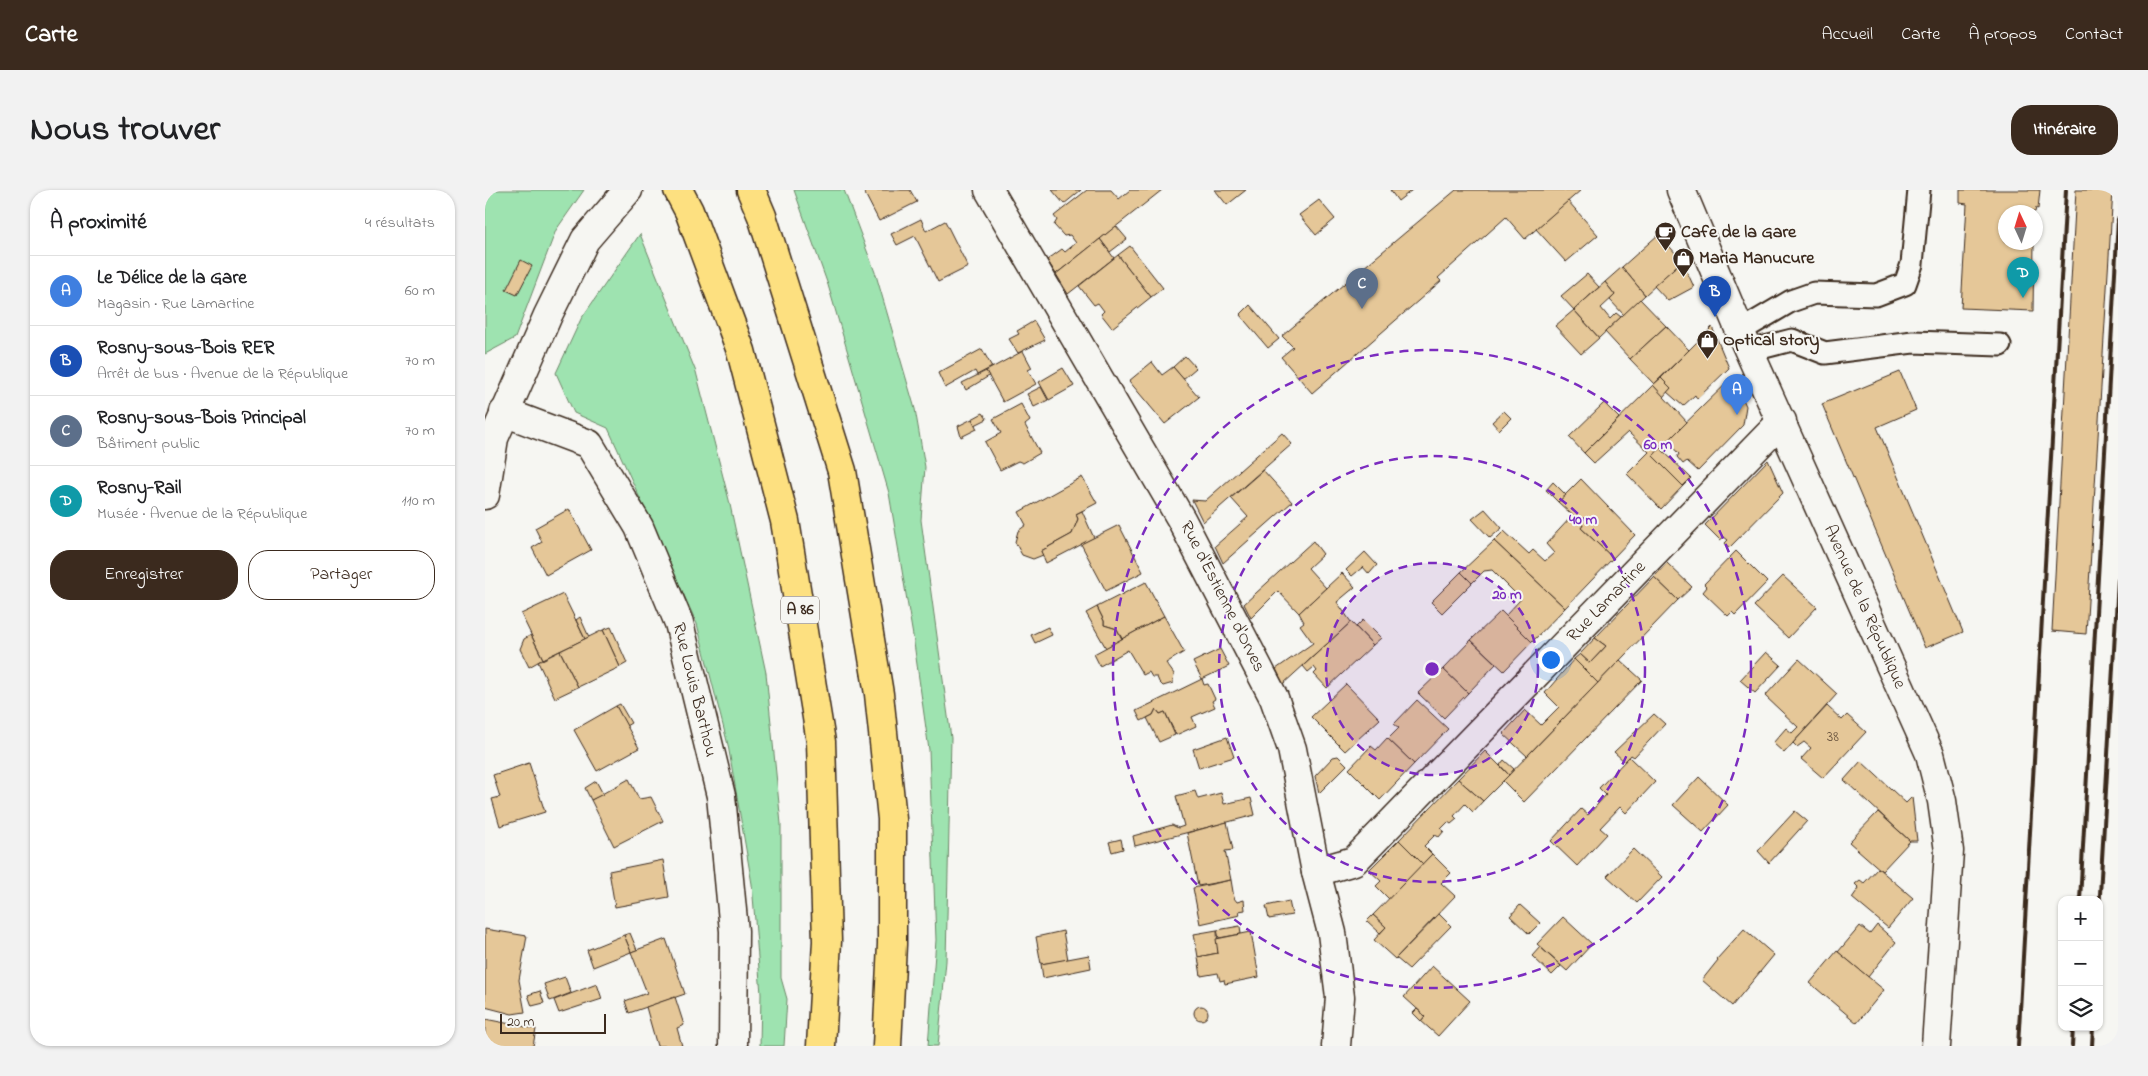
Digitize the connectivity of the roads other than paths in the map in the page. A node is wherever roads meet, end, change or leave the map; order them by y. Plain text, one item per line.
1 (628, 190) edge
2 (678, 190) edge
3 (751, 190) edge
4 (989, 190) edge
5 (1681, 190) edge
6 (1919, 190) edge
7 (1745, 341) junction
8 (2000, 345) dead end
9 (504, 412) junction
10 (1782, 421) junction
11 (485, 495) edge
12 (1316, 872) junction
13 (733, 1046) edge
14 (821, 1046) edge
15 (887, 1046) edge
16 (1336, 1046) edge
17 (1936, 1046) edge

1 - 9 street
2 - 14 highway, A 86
3 - 15 highway
4 - 12 street, Rue d'Estienne d'Orves
5 - 7 street, Avenue de la République
6 - 7 lane
7 - 8 lane
7 - 10 street, Avenue de la République
9 - 11 street
9 - 13 street, Rue Louis Barthou
10 - 12 street, Rue Lamartine
10 - 17 street, Avenue de la République
12 - 16 street, Rue d'Estienne d'Orves

